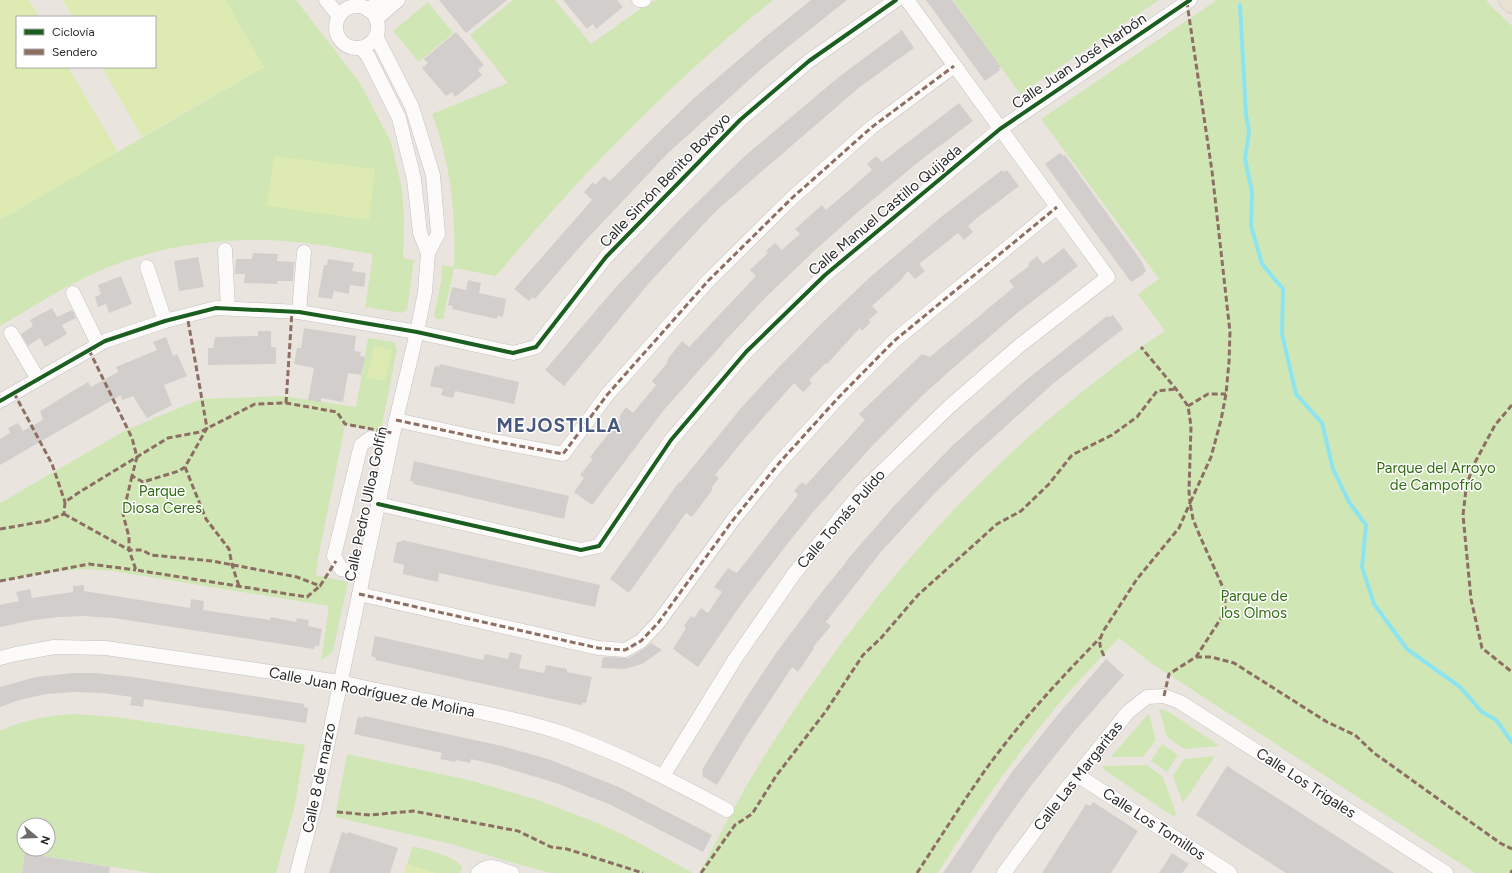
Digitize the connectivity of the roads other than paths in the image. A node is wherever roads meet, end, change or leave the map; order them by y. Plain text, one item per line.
1 (326, 0) edge
2 (381, 0) edge
3 (398, 0) edge
4 (639, 0) edge
5 (644, 0) edge
6 (896, 0) edge
7 (907, 0) edge
8 (1190, 0) edge
9 (1507, 0) edge
10 (349, 3) edge
11 (1512, 5) edge
12 (372, 14) junction
13 (339, 16) junction
14 (376, 36) junction
15 (361, 48) junction
16 (954, 66) junction
17 (1000, 129) junction
18 (1057, 207) junction
19 (225, 250) dead end
20 (304, 252) dead end
21 (428, 253) junction
22 (147, 267) dead end
23 (73, 293) dead end
24 (228, 308) junction
25 (299, 312) junction
26 (165, 321) junction
27 (417, 332) junction
28 (11, 333) dead end
29 (98, 344) junction
30 (38, 379) junction
31 (0, 401) edge
32 (396, 420) junction
33 (391, 442) junction
34 (378, 504) junction
35 (363, 573) junction
36 (359, 594) junction
37 (0, 658) edge
38 (340, 682) junction
39 (1164, 696) joint
40 (1077, 775) junction
41 (663, 776) junction
42 (726, 810) dead end
43 (297, 873) edge
44 (478, 873) edge
45 (512, 873) edge
46 (1004, 873) edge
47 (1230, 873) edge
48 (1446, 873) edge

1 - 13 street
2 - 12 street
3 - 12 street
4 - 5 street
6 - 27 street, Calle Simón Benito Boxoyo
7 - 16 street
8 - 17 street, Calle Juan José Narbón
9 - 11 main road
10 - 12 street
10 - 13 street
12 - 14 street
13 - 15 street
14 - 15 street
14 - 21 street, Calle Pedro Ulloa Golfín
15 - 21 street, Calle Pedro Ulloa Golfín
16 - 17 street
16 - 32 street
17 - 18 street
17 - 34 street, Calle Manuel Castillo Quijada
18 - 36 street
18 - 41 street, Calle Tomás Pulido
19 - 24 street
20 - 25 street
21 - 27 street, Calle Pedro Ulloa Golfín
22 - 26 street
23 - 29 street
24 - 25 street, Calle Simón Benito Boxoyo
24 - 26 street, Calle Simón Benito Boxoyo
25 - 27 street, Calle Simón Benito Boxoyo
26 - 29 street, Calle Simón Benito Boxoyo
27 - 32 street, Calle Pedro Ulloa Golfín
28 - 30 street
29 - 30 street, Calle Simón Benito Boxoyo
30 - 31 street, Calle Simón Benito Boxoyo
32 - 33 street, Calle Pedro Ulloa Golfín
33 - 34 street, Calle Pedro Ulloa Golfín
33 - 35 street
34 - 35 street, Calle Pedro Ulloa Golfín
35 - 36 street, Calle Pedro Ulloa Golfín
36 - 38 street, Calle Pedro Ulloa Golfín
37 - 38 street, Calle Juan Rodríguez de Molina
38 - 41 street, Calle Juan Rodríguez de Molina
38 - 43 street, Calle 8 de marzo
39 - 40 street, Calle Las Margaritas
39 - 48 street, Calle Los Trigales
40 - 46 street, Calle Las Margaritas
40 - 47 street, Calle Los Tomillos
41 - 42 street, Calle Juan Rodríguez de Molina
44 - 45 street

